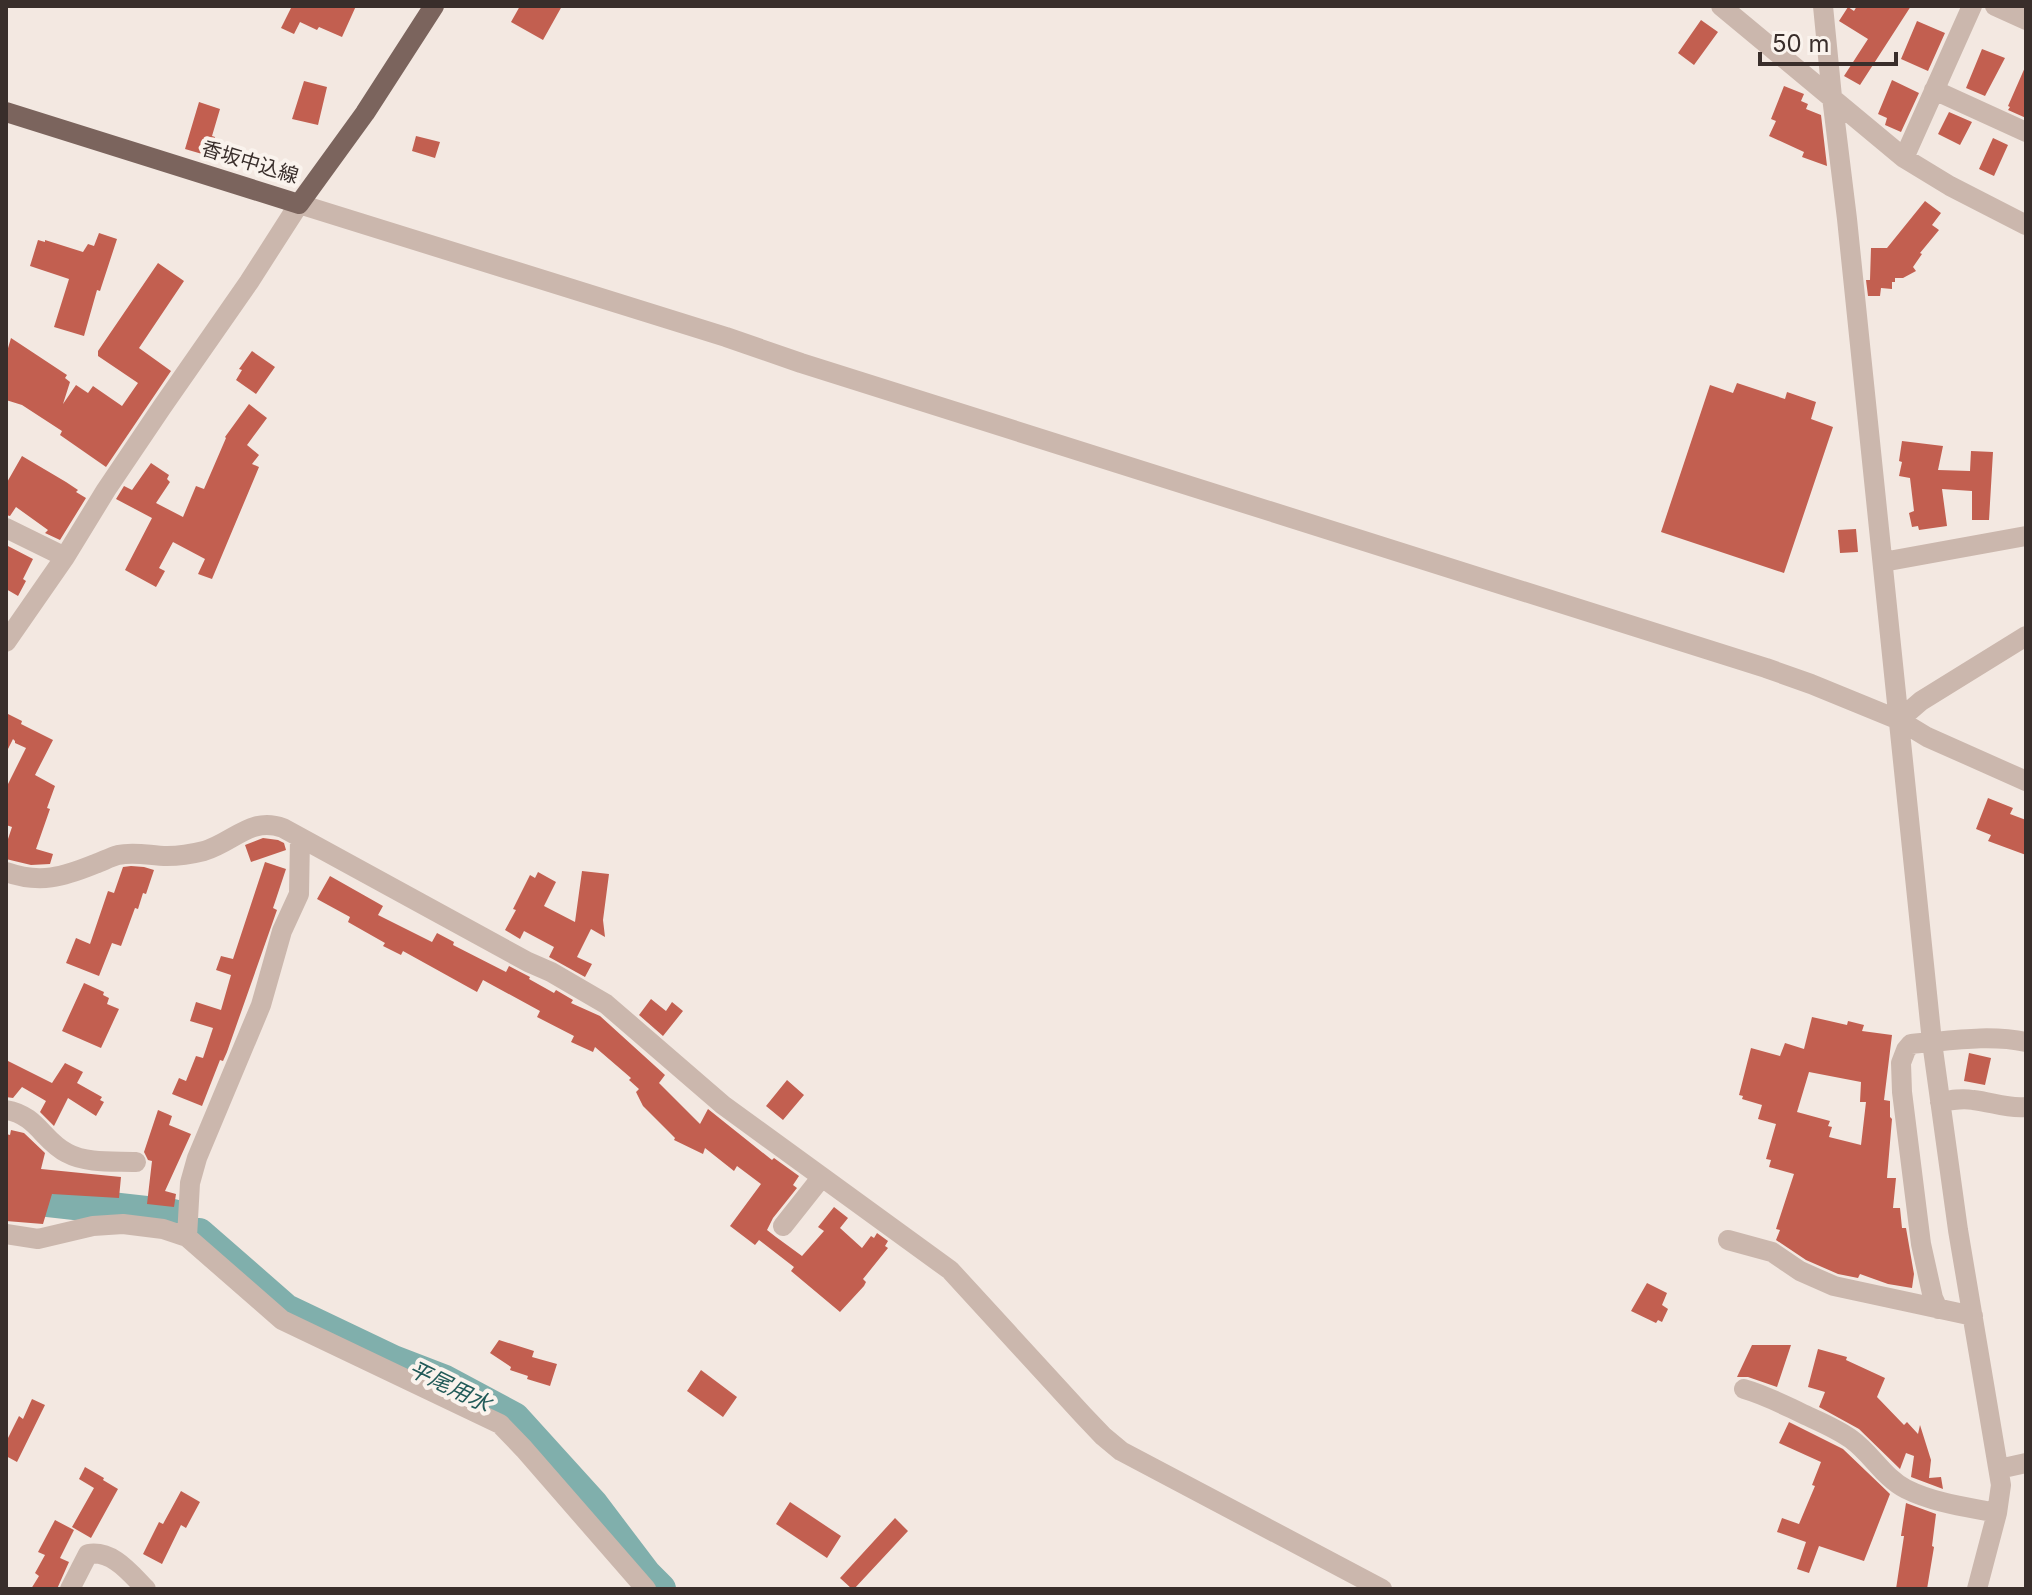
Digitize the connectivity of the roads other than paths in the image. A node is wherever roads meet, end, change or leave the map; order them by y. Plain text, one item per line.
1 (434, 6) edge
2 (1721, 6) edge
3 (1823, 6) edge
4 (1972, 6) edge
5 (1995, 6) edge
6 (2026, 20) edge
7 (1934, 90) junction
8 (1832, 97) junction
9 (6, 112) edge
10 (2026, 132) edge
11 (1904, 158) junction
12 (299, 204) junction
13 (2026, 225) edge
14 (6, 528) edge
15 (2026, 536) edge
16 (65, 557) junction
17 (1883, 562) junction
18 (2026, 636) edge
19 (6, 642) edge
20 (1899, 720) junction
21 (2026, 781) edge
22 (300, 838) junction
23 (6, 872) edge
24 (1932, 1042) junction
25 (2026, 1042) edge
26 (1940, 1102) junction
27 (2026, 1107) edge
28 (6, 1110) edge
29 (136, 1162) dead end
30 (821, 1178) junction
31 (783, 1226) dead end
32 (6, 1234) edge
33 (187, 1237) junction
34 (1728, 1240) dead end
35 (1938, 1309) junction
36 (1973, 1316) junction
37 (1744, 1389) dead end
38 (2026, 1463) edge
39 (1999, 1469) junction
40 (1997, 1513) junction
41 (70, 1589) edge
42 (146, 1589) edge
43 (646, 1589) edge
44 (1382, 1589) edge
45 (1977, 1589) edge

1 - 12 main road, 香坂中込線
2 - 8 street
3 - 8 street
4 - 7 street
5 - 6 street
7 - 10 street
7 - 11 street
8 - 11 street
8 - 17 street
9 - 12 main road, 香坂中込線
11 - 13 street
12 - 16 street
12 - 20 street
14 - 16 street
15 - 17 street
16 - 19 street
17 - 20 street
18 - 20 street
20 - 21 street
20 - 24 street
22 - 23 street
22 - 30 street
22 - 33 street
24 - 25 street
24 - 26 street
24 - 35 street
26 - 27 street
26 - 36 street
28 - 29 street
30 - 31 street
30 - 44 street
32 - 33 street
33 - 43 street
34 - 35 street
35 - 36 street
36 - 39 street
37 - 40 street
38 - 39 street
39 - 40 street
40 - 45 street
41 - 42 street

